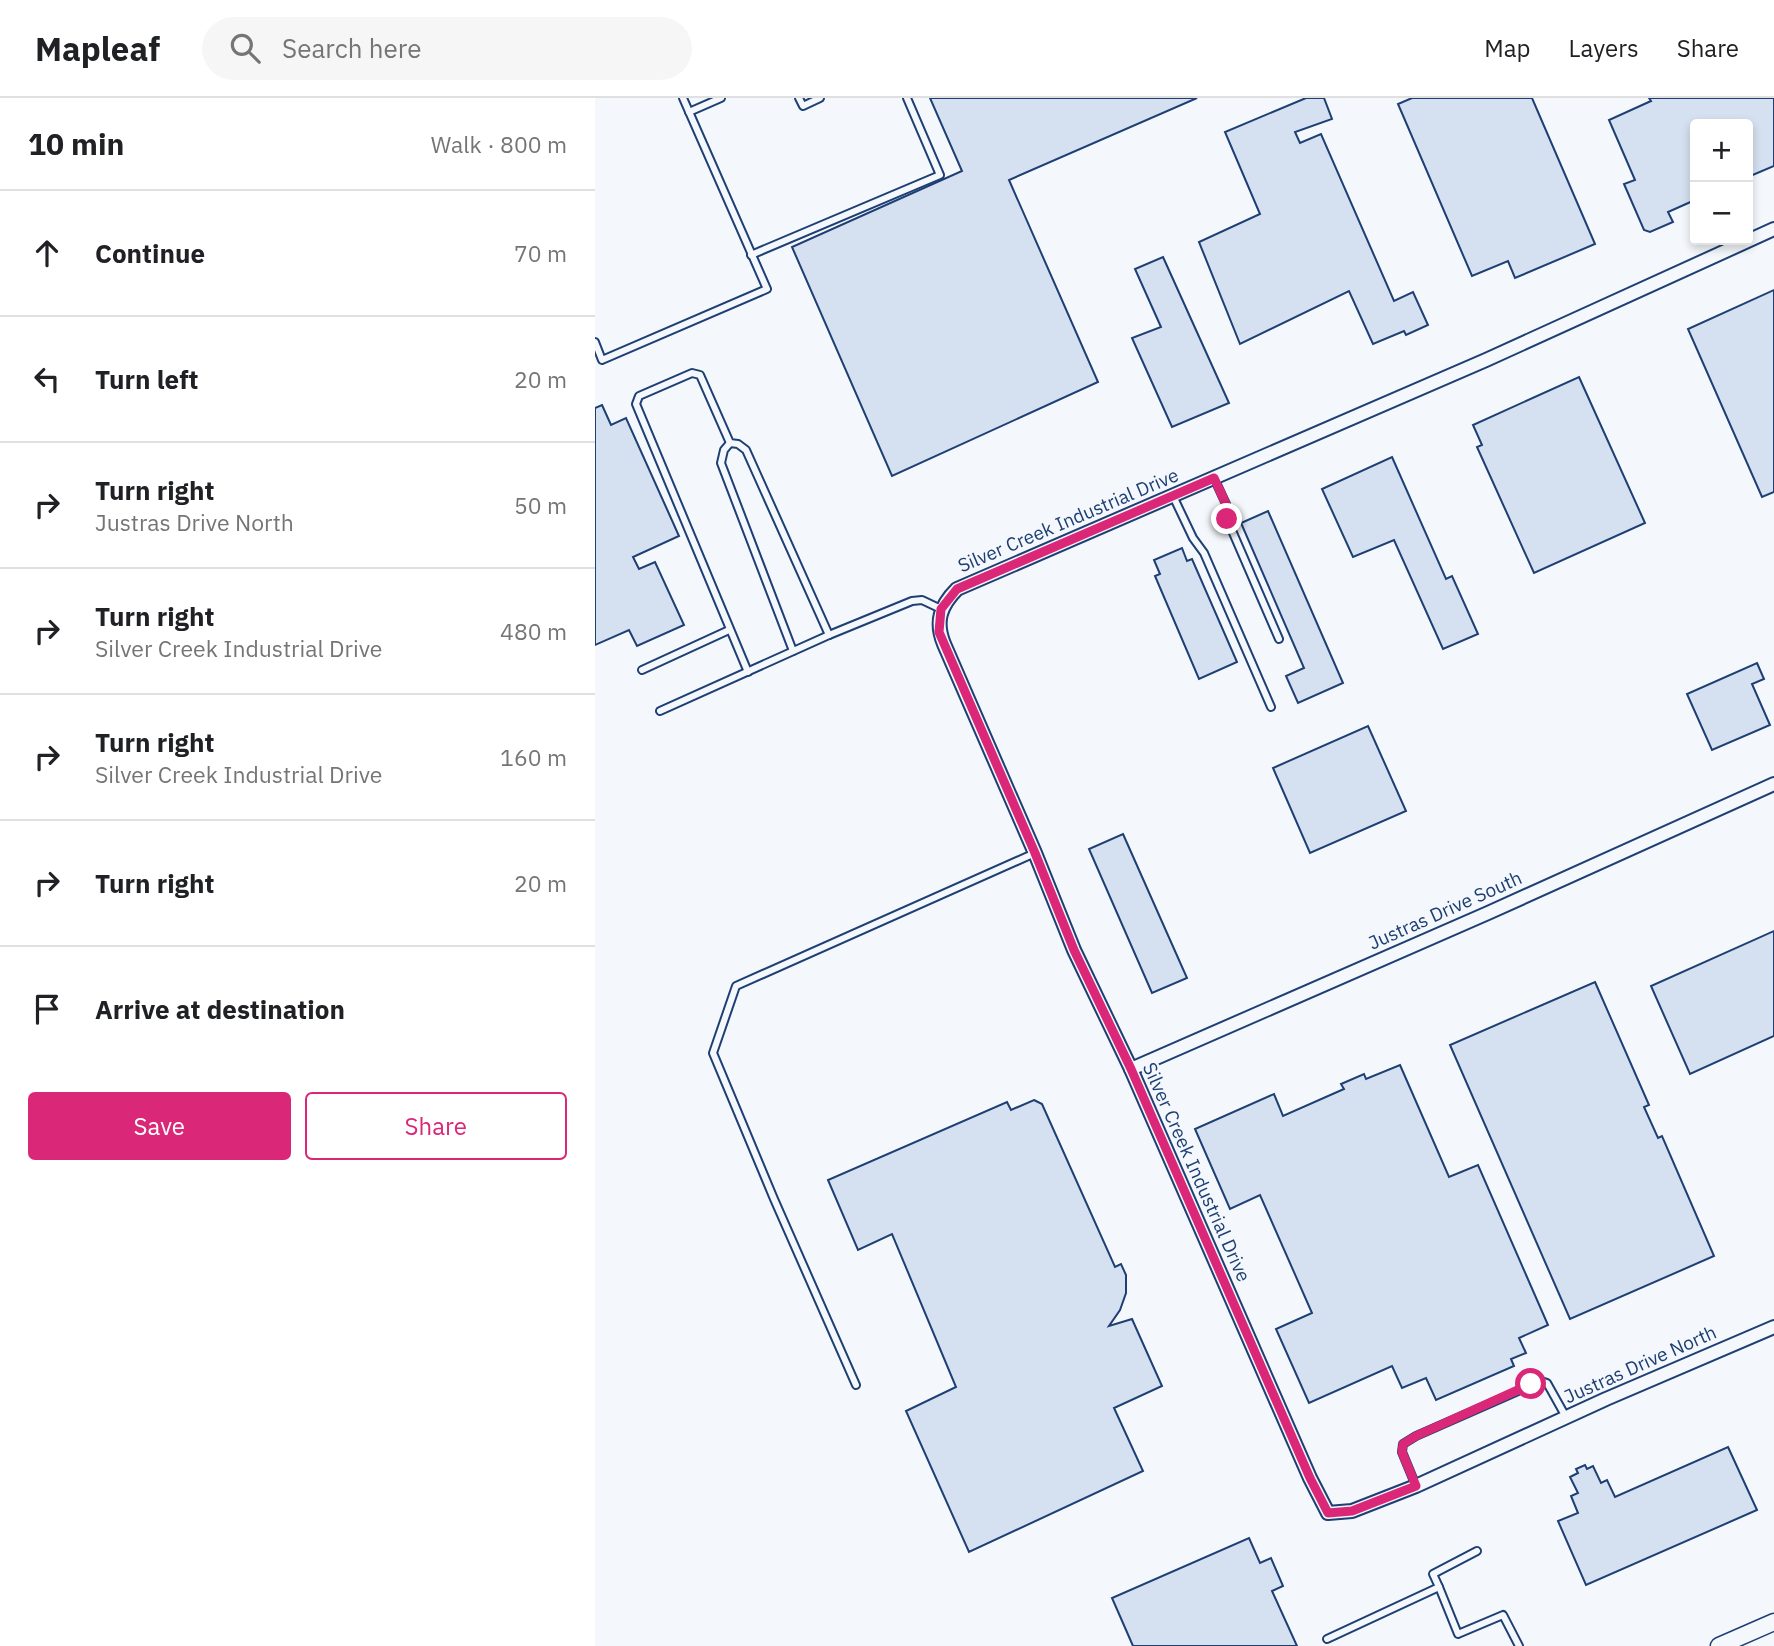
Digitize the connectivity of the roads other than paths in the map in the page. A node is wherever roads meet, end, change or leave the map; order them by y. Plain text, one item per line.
1 (683, 98) edge
2 (721, 98) edge
3 (799, 98) edge
4 (820, 98) edge
5 (907, 98) edge
6 (689, 112) junction
7 (1774, 229) edge
8 (751, 255) junction
9 (595, 342) edge
10 (730, 443) junction
11 (1214, 478) junction
12 (1173, 496) junction
13 (941, 609) junction
14 (729, 630) junction
15 (829, 635) junction
16 (1279, 639) dead end
17 (793, 651) junction
18 (642, 670) dead end
19 (748, 672) junction
20 (1271, 707) dead end
21 (660, 711) dead end
22 (1774, 784) edge
23 (1035, 853) junction
24 (1131, 1069) junction
25 (1774, 1327) edge
26 (856, 1385) dead end
27 (1566, 1417) junction
28 (1416, 1486) junction
29 (1328, 1513) joint
30 (1477, 1551) dead end
31 (1439, 1587) junction
32 (1774, 1622) edge
33 (1327, 1639) dead end
34 (1519, 1646) edge
35 (1719, 1646) edge

1 - 6 lane
2 - 6 lane
3 - 4 lane
5 - 8 lane
6 - 8 lane
7 - 11 street, Silver Creek Industrial Drive
8 - 9 lane
10 - 14 lane
10 - 15 lane
10 - 17 lane
11 - 12 street, Silver Creek Industrial Drive
11 - 16 lane
12 - 13 street, Silver Creek Industrial Drive
12 - 20 lane
13 - 15 lane
13 - 23 street, Silver Creek Industrial Drive
14 - 18 lane
14 - 19 lane
15 - 17 lane
17 - 19 lane
19 - 21 lane
22 - 24 street, Justras Drive South
23 - 24 street, Silver Creek Industrial Drive
23 - 26 lane
24 - 29 street, Silver Creek Industrial Drive
25 - 27 street, Justras Drive North
27 - 28 street, Justras Drive North
27 - 28 lane
28 - 29 street, Justras Drive North
30 - 31 lane
31 - 33 lane
31 - 34 lane
32 - 35 street

